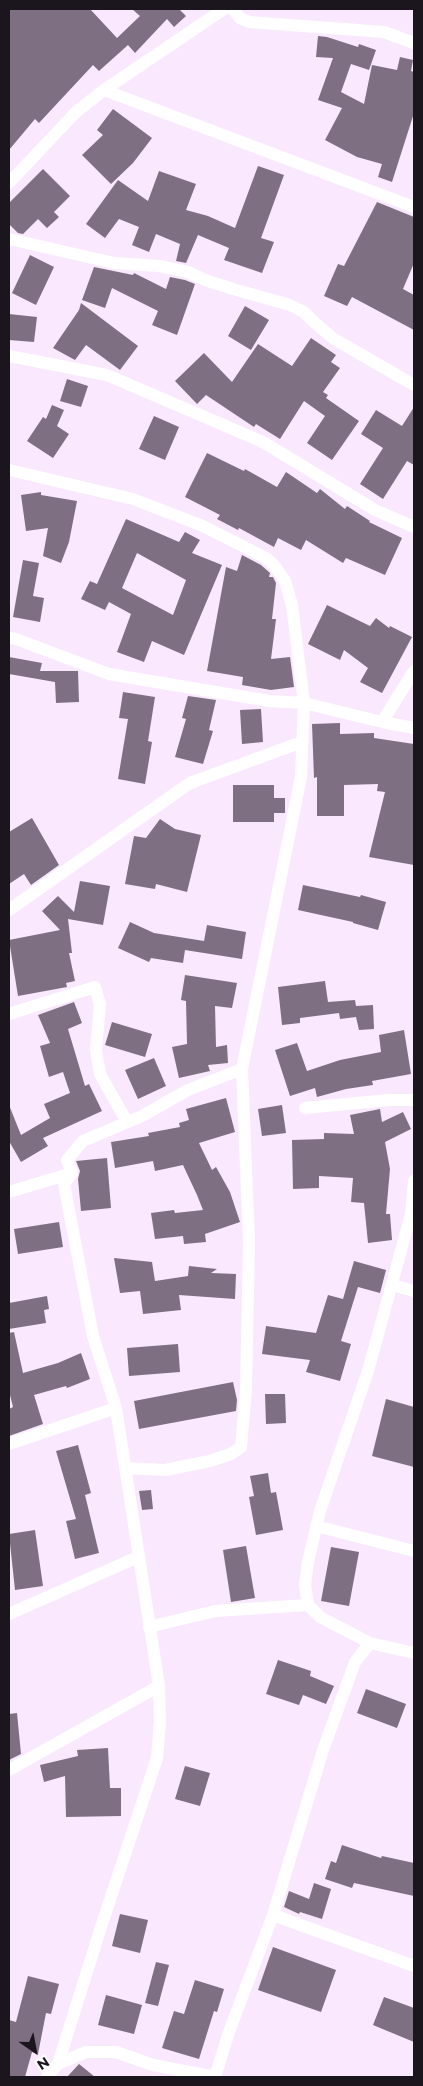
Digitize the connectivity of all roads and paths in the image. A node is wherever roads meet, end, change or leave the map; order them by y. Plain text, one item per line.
1 (224, 9) edge
2 (233, 9) edge
3 (414, 43) edge
4 (104, 90) junction
5 (9, 183) edge
6 (414, 206) edge
7 (9, 239) edge
8 (9, 356) edge
9 (414, 385) edge
10 (9, 470) edge
11 (414, 527) edge
12 (9, 638) edge
13 (414, 671) edge
14 (304, 703) junction
15 (382, 722) junction
16 (414, 728) edge
17 (302, 742) junction
18 (9, 910) edge
19 (9, 1014) edge
20 (242, 1069) junction
21 (414, 1100) edge
22 (305, 1108) dead end
23 (127, 1122) junction
24 (72, 1172) junction
25 (414, 1181) edge
26 (9, 1192) edge
27 (392, 1285) junction
28 (414, 1291) edge
29 (116, 1408) junction
30 (9, 1444) edge
31 (125, 1468) junction
32 (316, 1526) junction
33 (414, 1551) edge
34 (138, 1557) junction
35 (308, 1605) junction
36 (9, 1614) edge
37 (149, 1627) junction
38 (370, 1643) junction
39 (414, 1653) edge
40 (159, 1686) junction
41 (9, 1770) edge
42 (273, 1915) junction
43 (414, 1966) edge
44 (58, 2064) junction
45 (48, 2077) edge
46 (215, 2077) edge

1 - 4 street
2 - 3 street
4 - 5 street
4 - 6 street
7 - 9 street
8 - 11 street
10 - 14 street
12 - 14 street
13 - 15 street
14 - 15 street
14 - 17 street
15 - 16 street
17 - 18 street
17 - 20 street
19 - 23 street
20 - 23 street
20 - 31 street
21 - 22 street
23 - 24 street
24 - 26 street
24 - 29 street
25 - 27 street
27 - 28 street
27 - 32 street
29 - 30 street
29 - 31 street
31 - 34 street
32 - 33 street
32 - 35 street
34 - 36 street
34 - 37 street
35 - 37 street
35 - 38 street
37 - 40 street
38 - 39 street
38 - 42 street
40 - 41 street
40 - 44 street
42 - 43 street
42 - 46 street
44 - 45 street
44 - 46 street

